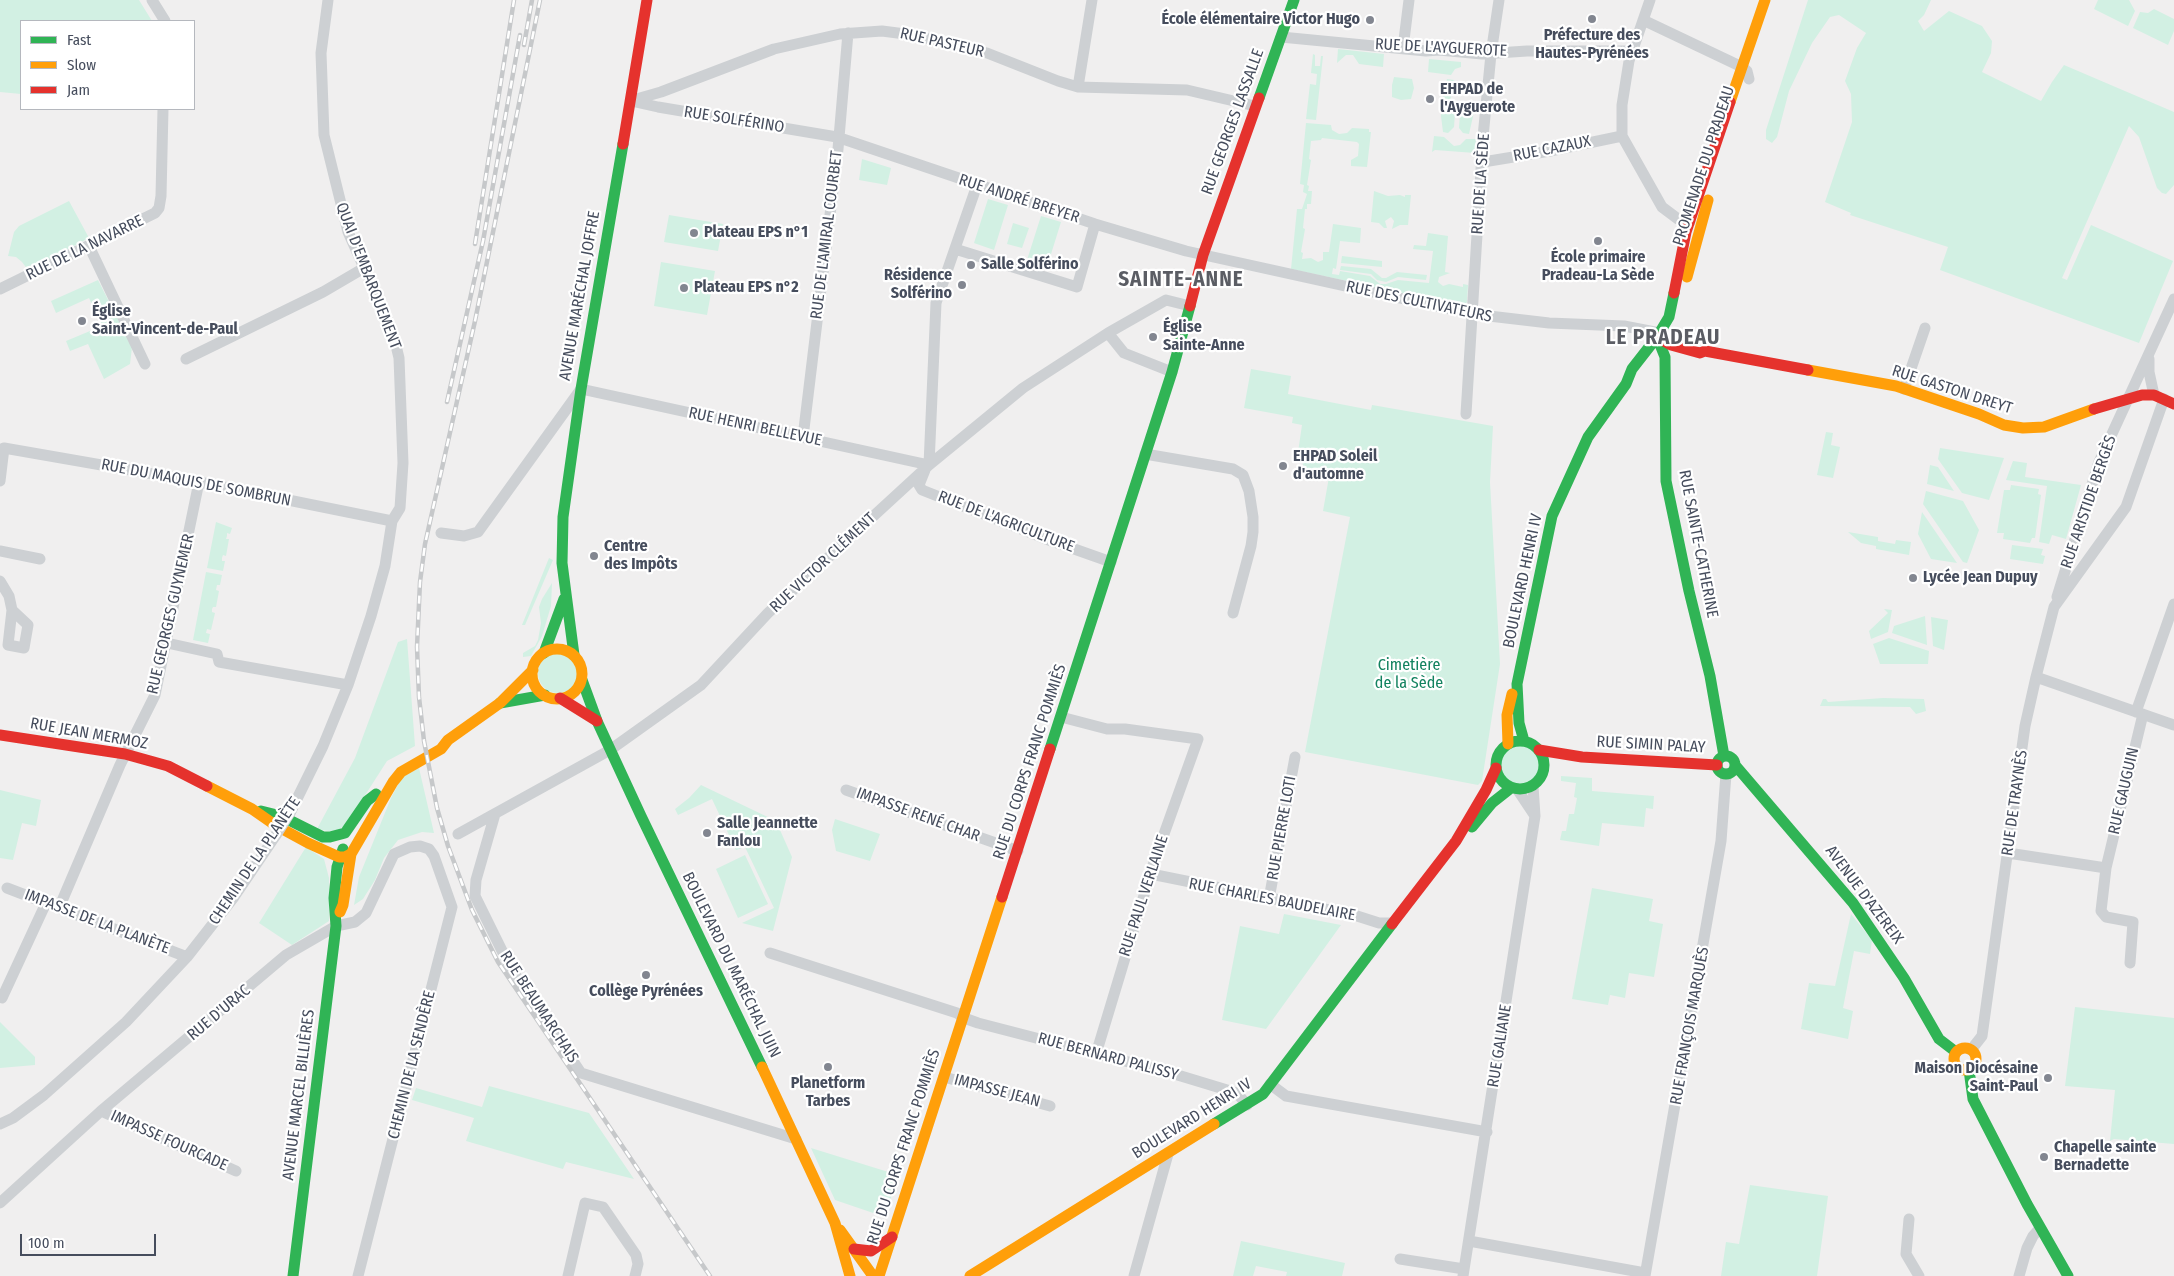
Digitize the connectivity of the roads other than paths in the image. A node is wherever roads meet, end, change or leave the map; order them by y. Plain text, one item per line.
1 (152, 0) edge
2 (328, 0) edge
3 (647, 0) edge
4 (1092, 0) edge
5 (1294, 0) edge
6 (1409, 0) edge
7 (1499, 0) edge
8 (1650, 0) edge
9 (1765, 0) edge
10 (1776, 0) edge
11 (164, 20) edge
12 (1643, 20) junction
13 (848, 33) junction
14 (1281, 37) junction
15 (1403, 48) junction
16 (1632, 51) junction
17 (1491, 54) junction
18 (1742, 67) junction
19 (1749, 79) junction
20 (1078, 87) junction
21 (631, 101) junction
22 (1255, 106) junction
23 (163, 110) edge
24 (1622, 136) junction
25 (837, 138) junction
26 (1483, 162) junction
27 (977, 185) junction
28 (1690, 222) junction
29 (1095, 224) junction
30 (89, 246) junction
31 (955, 248) junction
32 (1203, 255) junction
33 (364, 268) junction
34 (0, 289) edge
35 (2174, 299) edge
36 (1190, 306) junction
37 (1472, 314) junction
38 (1925, 328) dead end
39 (1108, 333) junction
40 (1661, 338) junction
41 (2150, 355) junction
42 (186, 359) dead end
43 (145, 364) dead end
44 (1172, 372) junction
45 (581, 389) junction
46 (1904, 389) junction
47 (2127, 398) junction
48 (2164, 399) edge
49 (1466, 414) dead end
50 (803, 437) junction
51 (2, 445) edge
52 (1145, 454) junction
53 (927, 467) junction
54 (0, 481) edge
55 (199, 482) junction
56 (392, 521) junction
57 (441, 533) dead end
58 (2071, 550) junction
59 (0, 551) edge
60 (40, 559) dead end
61 (1111, 562) junction
62 (2086, 564) junction
63 (0, 581) edge
64 (564, 591) junction
65 (2054, 607) junction
66 (2173, 608) edge
67 (12, 610) dead end
68 (1233, 613) dead end
69 (2170, 629) edge
70 (167, 643) junction
71 (544, 653) junction
72 (574, 655) junction
73 (533, 670) junction
74 (2036, 677) junction
75 (582, 680) junction
76 (1518, 684) junction
77 (348, 685) junction
78 (544, 695) junction
79 (560, 698) junction
80 (500, 702) junction
81 (2140, 713) junction
82 (1061, 717) junction
83 (597, 721) junction
84 (2174, 725) edge
85 (0, 735) edge
86 (448, 740) junction
87 (1524, 741) junction
88 (1508, 744) junction
89 (610, 750) junction
90 (1539, 750) junction
91 (125, 754) junction
92 (1582, 757) junction
93 (1295, 758) dead end
94 (1720, 761) junction
95 (1735, 765) junction
96 (1496, 768) junction
97 (1544, 768) junction
98 (1726, 774) junction
99 (1533, 786) junction
100 (1514, 789) junction
101 (846, 790) dead end
102 (376, 794) junction
103 (252, 809) junction
104 (495, 814) junction
105 (1536, 816) junction
106 (458, 834) dead end
107 (323, 837) junction
108 (1456, 841) junction
109 (1018, 851) junction
110 (344, 853) junction
111 (2008, 853) junction
112 (434, 856) joint
113 (2106, 868) junction
114 (1151, 874) junction
115 (7, 888) dead end
116 (1269, 899) junction
117 (46, 903) junction
118 (59, 908) junction
119 (336, 922) junction
120 (1393, 923) junction
121 (770, 953) dead end
122 (187, 957) junction
123 (2130, 963) dead end
124 (2, 998) dead end
125 (964, 1018) junction
126 (1971, 1050) junction
127 (1956, 1052) junction
128 (1096, 1054) junction
129 (1969, 1070) junction
130 (944, 1078) junction
131 (1270, 1084) junction
132 (1247, 1105) junction
133 (1050, 1106) dead end
134 (101, 1111) junction
135 (0, 1124) edge
136 (1487, 1132) junction
137 (796, 1139) junction
138 (1168, 1154) junction
139 (236, 1171) dead end
140 (0, 1203) edge
141 (1909, 1219) dead end
142 (835, 1223) junction
143 (2040, 1228) junction
144 (892, 1237) junction
145 (1469, 1241) junction
146 (854, 1249) junction
147 (1400, 1259) dead end
148 (1464, 1272) edge
149 (1645, 1275) edge
150 (293, 1276) edge
151 (358, 1276) edge
152 (568, 1276) edge
153 (635, 1276) edge
154 (850, 1276) edge
155 (873, 1276) edge
156 (879, 1276) edge
157 (970, 1276) edge
158 (1134, 1276) edge
159 (1920, 1276) edge
160 (2019, 1276) edge
161 (2068, 1276) edge

1 - 11 street
2 - 33 street, QUAI D'EMBARQUEMENT
3 - 21 street, AVENUE MARÉCHAL JOFFRE
4 - 20 street
5 - 14 street, RUE GEORGES LASSALLE
6 - 15 street
7 - 17 street, RUE DE LA SÈDE
8 - 12 street
9 - 18 street, PROMENADE DU PRADEAU
10 - 19 street, PROMENADE DU PRADEAU
12 - 16 street
12 - 18 street
13 - 20 street, RUE PASTEUR
13 - 21 street, RUE PASTEUR
13 - 25 street, RUE DE L'AMIRAL COURBET
14 - 15 street, RUE DE L'AYGUEROTE
14 - 22 street, RUE GEORGES LASSALLE
15 - 17 street, RUE DE L'AYGUEROTE
16 - 17 street, RUE DE L'AYGUEROTE
16 - 24 street
17 - 26 street, RUE DE LA SÈDE
18 - 19 street
18 - 28 street, PROMENADE DU PRADEAU
19 - 40 street, PROMENADE DU PRADEAU
20 - 22 street, RUE PASTEUR
21 - 25 street, RUE SOLFÉRINO
21 - 45 street, AVENUE MARÉCHAL JOFFRE
22 - 32 street, RUE GEORGES LASSALLE
23 - 30 street, RUE DE LA NAVARRE
24 - 26 street, RUE CAZAUX
24 - 28 street
25 - 27 street, RUE ANDRÉ BREYER
25 - 50 street, RUE DE L'AMIRAL COURBET
26 - 37 street, RUE DE LA SÈDE
27 - 29 street, RUE ANDRÉ BREYER
27 - 31 street
28 - 40 street, PROMENADE DU PRADEAU
29 - 31 street
29 - 32 street, RUE ANDRÉ BREYER
30 - 34 street, RUE DE LA NAVARRE
30 - 43 street
31 - 53 street
32 - 36 street, RUE DU CORPS FRANC POMMIÈS
32 - 37 street, RUE DES CULTIVATEURS
33 - 42 street
33 - 56 street, QUAI D'EMBARQUEMENT
35 - 41 street, RUE ARISTIDE BERGÈS
36 - 39 street, RUE VICTOR CLÉMENT
36 - 44 street, RUE DU CORPS FRANC POMMIÈS
37 - 40 street, RUE DES CULTIVATEURS
37 - 49 street, RUE DE LA SÈDE
38 - 46 street
39 - 44 street
39 - 53 street, RUE VICTOR CLÉMENT
40 - 46 street, RUE GASTON DREYT
40 - 76 street, BOULEVARD HENRI IV
40 - 94 street, RUE SAINTE-CATHERINE
41 - 47 street, RUE ARISTIDE BERGÈS
41 - 48 street
44 - 52 street, RUE DU CORPS FRANC POMMIÈS
45 - 50 street, RUE HENRI BELLEVUE
45 - 57 street, AVENUE MARÉCHAL JOFFRE
45 - 64 street
46 - 47 street, RUE GASTON DREYT
47 - 48 street, RUE GASTON DREYT
47 - 58 street, RUE ARISTIDE BERGÈS
48 - 62 street, RUE DE TRAYNÈS
50 - 53 street, RUE HENRI BELLEVUE
51 - 54 street
51 - 55 street, RUE DU MAQUIS DE SOMBRUN
52 - 61 street, RUE DU CORPS FRANC POMMIÈS
52 - 68 street
53 - 61 street, RUE DE L'AGRICULTURE
53 - 89 street, RUE VICTOR CLÉMENT
55 - 56 street, RUE DU MAQUIS DE SOMBRUN
55 - 70 street, RUE GEORGES GUYNEMER
56 - 77 street, CHEMIN DE LA PLANÈTE
58 - 62 street
58 - 65 street, RUE ARISTIDE BERGÈS
59 - 60 street
61 - 82 street, RUE DU CORPS FRANC POMMIÈS
62 - 65 street, RUE DE TRAYNÈS
63 - 67 street
64 - 71 street
64 - 72 street
65 - 74 street, RUE DE TRAYNÈS
66 - 69 street, RUE GAUGUIN
69 - 81 street, RUE GAUGUIN
70 - 77 street
70 - 91 street, RUE GEORGES GUYNEMER
71 - 72 street
71 - 73 street
72 - 75 street
73 - 78 street
73 - 80 street
74 - 81 street
74 - 111 street, RUE DE TRAYNÈS
75 - 79 street
75 - 83 street, BOULEVARD DU MARÉCHAL JUIN
76 - 87 street, BOULEVARD HENRI IV
76 - 88 street, BOULEVARD HENRI IV
77 - 122 street, CHEMIN DE LA PLANÈTE, bridge
78 - 79 street
78 - 80 street
79 - 83 street
80 - 86 street
81 - 84 street
81 - 113 street, RUE GAUGUIN
82 - 109 street, RUE DU CORPS FRANC POMMIÈS
82 - 114 street, RUE PAUL VERLAINE
83 - 89 street, BOULEVARD DU MARÉCHAL JUIN
85 - 91 street, RUE JEAN MERMOZ
86 - 102 street
86 - 110 street
87 - 88 street
87 - 90 street
88 - 96 street
89 - 104 street, RUE VICTOR CLÉMENT
89 - 137 street, BOULEVARD DU MARÉCHAL JUIN
90 - 92 street, RUE SIMIN PALAY
90 - 97 street
91 - 103 street, RUE JEAN MERMOZ
91 - 118 street, RUE GEORGES GUYNEMER
92 - 94 street, RUE SIMIN PALAY
92 - 97 street, RUE SIMIN PALAY
93 - 116 street, RUE PIERRE LOTI
94 - 95 street
94 - 98 street
95 - 98 street
95 - 127 street, AVENUE D'AZEREIX
96 - 100 street
96 - 108 street, BOULEVARD HENRI IV
97 - 99 street
98 - 149 street, RUE FRANÇOIS MARQUÈS
99 - 100 street
99 - 105 street, RUE GALIANE
100 - 105 street
100 - 108 street, BOULEVARD HENRI IV
101 - 109 street, IMPASSE RENÉ CHAR
102 - 107 street
102 - 110 street
103 - 107 street
103 - 110 street
104 - 106 street, RUE VICTOR CLÉMENT
104 - 137 street, RUE BEAUMARCHAIS
105 - 136 street, RUE GALIANE
107 - 110 street
108 - 120 street, BOULEVARD HENRI IV
109 - 125 street, RUE DU CORPS FRANC POMMIÈS
110 - 119 street, AVENUE MARCEL BILLIÈRES
111 - 113 street
111 - 126 street, RUE DE TRAYNÈS
112 - 119 street, RUE D'URAC
112 - 151 street, CHEMIN DE LA SENDÈRE
113 - 123 street, RUE GAUGUIN
114 - 116 street, RUE CHARLES BAUDELAIRE
114 - 128 street, RUE PAUL VERLAINE
115 - 117 street, IMPASSE DE LA PLANÈTE
116 - 120 street, RUE CHARLES BAUDELAIRE
117 - 118 street, IMPASSE DE LA PLANÈTE
117 - 124 street
118 - 122 street, IMPASSE DE LA PLANÈTE
119 - 134 street, RUE D'URAC
119 - 150 street, AVENUE MARCEL BILLIÈRES
120 - 131 street, BOULEVARD HENRI IV
121 - 125 street, RUE BERNARD PALISSY
122 - 135 street, CHEMIN DE LA PLANÈTE
125 - 128 street, RUE BERNARD PALISSY
125 - 130 street, RUE DU CORPS FRANC POMMIÈS
126 - 127 street
126 - 129 street
127 - 129 street
128 - 132 street, RUE BERNARD PALISSY
129 - 143 street
130 - 133 street, IMPASSE JEAN
130 - 144 street, RUE DU CORPS FRANC POMMIÈS
131 - 132 street, BOULEVARD HENRI IV
131 - 136 street
132 - 138 street, BOULEVARD HENRI IV
134 - 139 street, IMPASSE FOURCADE
134 - 140 street, RUE D'URAC
136 - 145 street, RUE GALIANE
137 - 142 street, BOULEVARD DU MARÉCHAL JUIN
138 - 157 street, BOULEVARD HENRI IV
138 - 158 street
141 - 159 street
142 - 146 street, BOULEVARD DU MARÉCHAL JUIN
142 - 154 street, BOULEVARD DU MARÉCHAL JUIN
143 - 160 street
143 - 161 street
144 - 146 street
144 - 156 street, RUE DU CORPS FRANC POMMIÈS
145 - 148 street, RUE GALIANE
145 - 149 street
146 - 155 street, BOULEVARD DU MARÉCHAL JUIN
147 - 148 street
152 - 153 street

